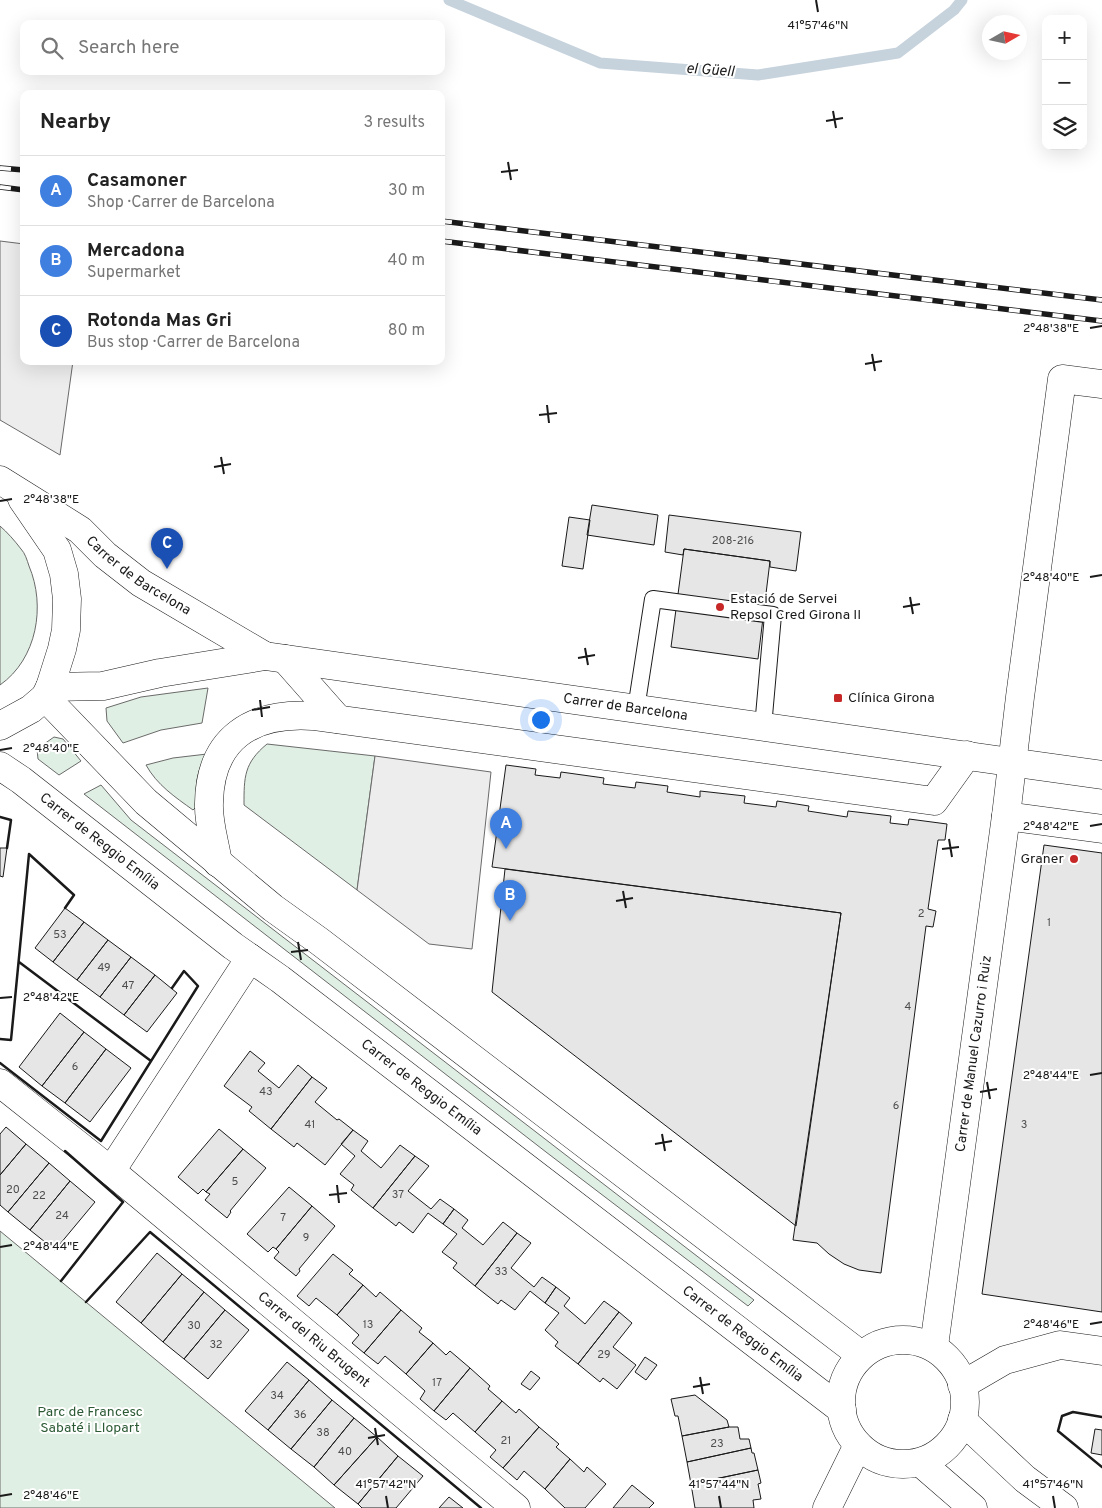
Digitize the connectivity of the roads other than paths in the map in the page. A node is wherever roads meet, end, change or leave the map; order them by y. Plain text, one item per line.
1 (1102, 384) edge
2 (8, 485) edge
3 (275, 658) junction
4 (48, 692) junction
5 (636, 709) junction
6 (338, 719) junction
7 (0, 726) edge
8 (763, 727) junction
9 (967, 755) junction
10 (1012, 762) junction
11 (10, 773) edge
12 (1102, 775) edge
13 (1006, 816) junction
14 (1102, 829) edge
15 (218, 863) junction
16 (250, 958) junction
17 (0, 1083) edge
18 (111, 1171) junction
19 (934, 1346) junction
20 (1102, 1351) edge
21 (861, 1356) junction
22 (962, 1385) junction
23 (842, 1410) junction
24 (962, 1420) junction
25 (858, 1445) junction
26 (921, 1463) junction
27 (516, 1508) edge
28 (827, 1508) edge
29 (973, 1508) edge
30 (1064, 1508) edge

1 - 10 street, Carrer de Manuel Cazurro i Ruiz
2 - 3 street, Carrer de Barcelona
2 - 4 street
3 - 4 street, Carrer de Barcelona
3 - 5 street, Carrer de Barcelona
3 - 6 street, Carrer de Barcelona
4 - 7 street
4 - 15 street
5 - 8 street, Carrer de Barcelona
5 - 8 lane
6 - 9 street
6 - 15 street
8 - 9 street, Carrer de Barcelona
9 - 10 street, Carrer de Barcelona
10 - 12 street, Carrer de Barcelona
10 - 13 street, Carrer de Manuel Cazurro i Ruiz
11 - 16 street, Carrer de Reggio Emília
13 - 14 street
13 - 19 street, Carrer de Manuel Cazurro i Ruiz
15 - 21 street
16 - 18 street
16 - 23 street, Carrer de Reggio Emília
17 - 18 street, Carrer del Riu Brugent
18 - 27 street, Carrer del Riu Brugent
19 - 21 street
19 - 22 street
20 - 22 street
21 - 23 street
22 - 24 street
23 - 25 street
24 - 26 street
24 - 30 street
25 - 26 street
25 - 28 street
26 - 29 street

